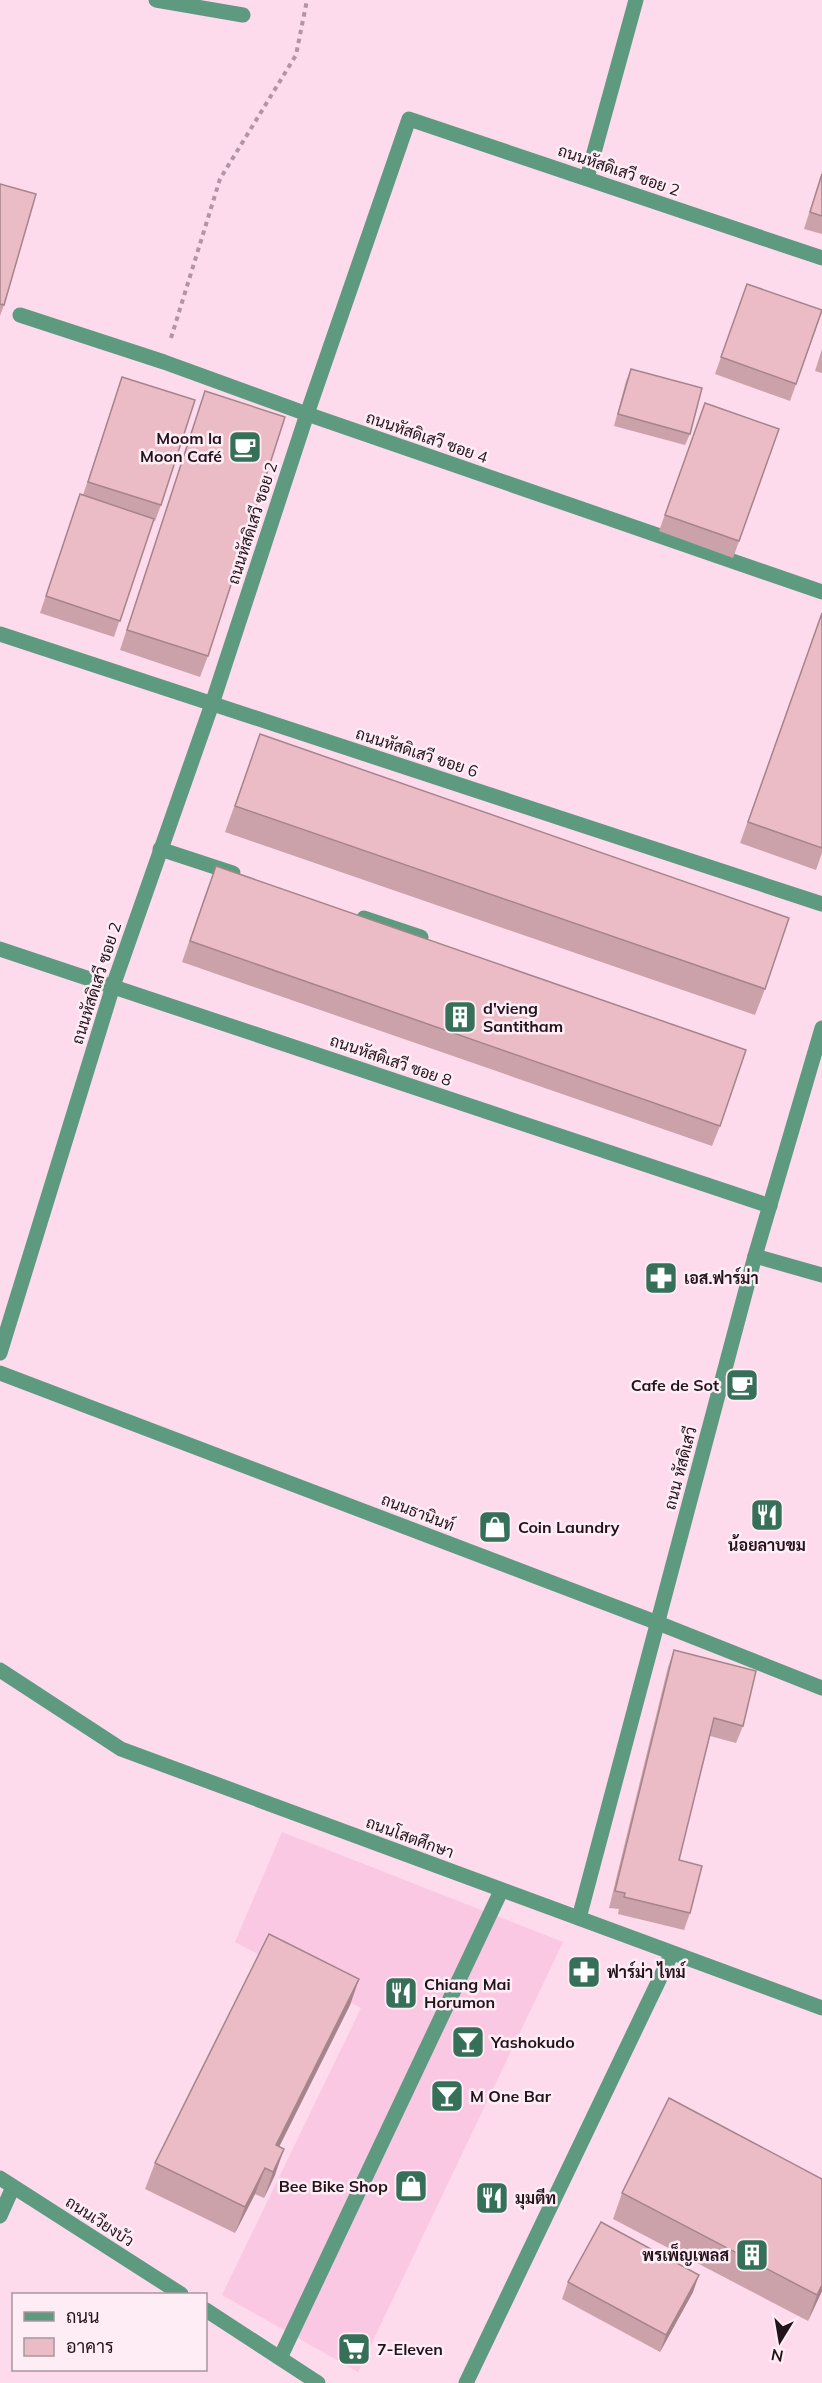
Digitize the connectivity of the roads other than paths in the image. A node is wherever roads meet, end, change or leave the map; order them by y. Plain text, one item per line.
1 (156, 0) edge
2 (636, 0) edge
3 (243, 15) dead end
4 (587, 178) junction
5 (822, 258) edge
6 (20, 315) dead end
7 (307, 414) junction
8 (822, 592) edge
9 (0, 634) edge
10 (212, 704) junction
11 (160, 849) junction
12 (245, 877) edge
13 (822, 904) edge
14 (355, 915) edge
15 (421, 937) edge
16 (0, 949) edge
17 (112, 986) junction
18 (822, 1028) edge
19 (770, 1206) junction
20 (755, 1256) junction
21 (822, 1275) edge
22 (0, 1353) edge
23 (0, 1373) edge
24 (658, 1623) junction
25 (0, 1670) edge
26 (822, 1688) edge
27 (501, 1891) junction
28 (579, 1918) junction
29 (672, 1953) junction
30 (822, 2008) edge
31 (0, 2178) edge
32 (13, 2187) junction
33 (0, 2216) edge
34 (178, 2293) edge
35 (207, 2311) edge
36 (280, 2358) junction
37 (318, 2383) edge
38 (466, 2383) edge

1 - 3 street
2 - 4 street
4 - 5 street, ถนนหัสดิเสวี ซอย 2
4 - 7 street, ถนนหัสดิเสวี ซอย 2
6 - 7 street, ถนนหัสดิเสวี ซอย 4
7 - 8 street, ถนนหัสดิเสวี ซอย 4
7 - 10 street, ถนนหัสดิเสวี ซอย 2
9 - 10 street, ถนนหัสดิเสวี ซอย 6
10 - 11 street, ถนนหัสดิเสวี ซอย 2
10 - 13 street, ถนนหัสดิเสวี ซอย 6
11 - 12 street
11 - 17 street, ถนนหัสดิเสวี ซอย 2
14 - 15 street
16 - 17 street, ถนนหัสดิเสวี ซอย 8
17 - 19 street, ถนนหัสดิเสวี ซอย 8
17 - 22 street, ถนนหัสดิเสวี ซอย 2
18 - 19 street, ถนน หัสดิเสวี
19 - 20 street, ถนน หัสดิเสวี
20 - 21 street
20 - 24 street, ถนน หัสดิเสวี
23 - 24 street, ถนนธานินท์
24 - 26 street, ถนนธานินท์
24 - 28 street, ถนน หัสดิเสวี
25 - 27 street, ถนนโสตศึกษา
27 - 28 street, ถนนโสตศึกษา
27 - 36 street
28 - 29 street, ถนนโสตศึกษา
29 - 30 street, ถนนโสตศึกษา
29 - 38 street
31 - 32 street, ถนนเวียงบัว
32 - 33 street
32 - 34 street, ถนนเวียงบัว
35 - 36 street
36 - 37 street

